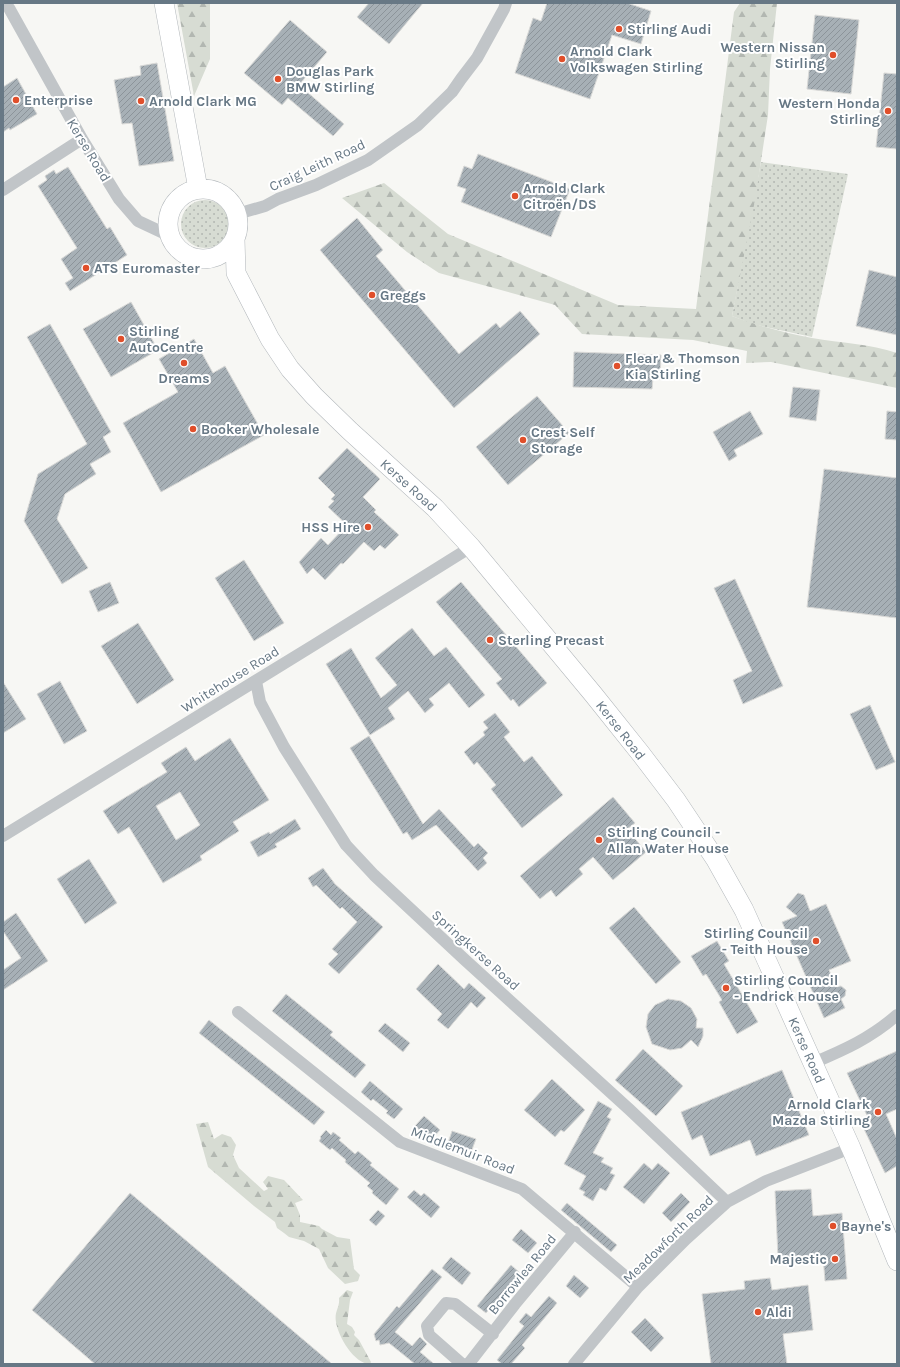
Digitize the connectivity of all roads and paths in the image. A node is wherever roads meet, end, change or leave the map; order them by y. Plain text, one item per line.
1 (5, 3) edge
2 (164, 3) edge
3 (506, 3) edge
4 (82, 139) junction
5 (198, 189) junction
6 (3, 190) edge
7 (237, 214) junction
8 (170, 236) junction
9 (235, 239) junction
10 (204, 259) junction
11 (236, 272) junction
12 (471, 547) junction
13 (256, 681) junction
14 (3, 836) edge
15 (238, 1012) dead end
16 (897, 1015) edge
17 (813, 1063) junction
18 (851, 1148) junction
19 (727, 1202) junction
20 (574, 1232) junction
21 (897, 1261) edge
22 (638, 1287) junction
23 (493, 1334) junction
24 (462, 1364) edge
25 (468, 1364) edge
26 (574, 1364) edge

1 - 4 street, Kerse Road
2 - 5 main road
3 - 7 street, Craig Leith Road
4 - 6 street
4 - 8 street, Kerse Road
5 - 7 main road
5 - 8 main road
7 - 9 main road
8 - 10 main road
9 - 10 main road
9 - 11 main road, Kerse Road
10 - 11 main road
11 - 12 main road, Kerse Road
12 - 13 street, Whitehouse Road
12 - 17 main road, Kerse Road
13 - 14 street, Whitehouse Road
13 - 19 street, Springkerse Road
15 - 20 street, Middlemuir Road
16 - 17 street
17 - 18 main road, Kerse Road
18 - 19 street, Meadowforth Road
18 - 21 main road, Kerse Road
19 - 22 street, Meadowforth Road
20 - 22 street, Middlemuir Road
20 - 23 street, Borrowlea Road
22 - 26 street, Meadowforth Road
23 - 24 street, Borrowlea Road
23 - 25 street, Borrowlea Road

